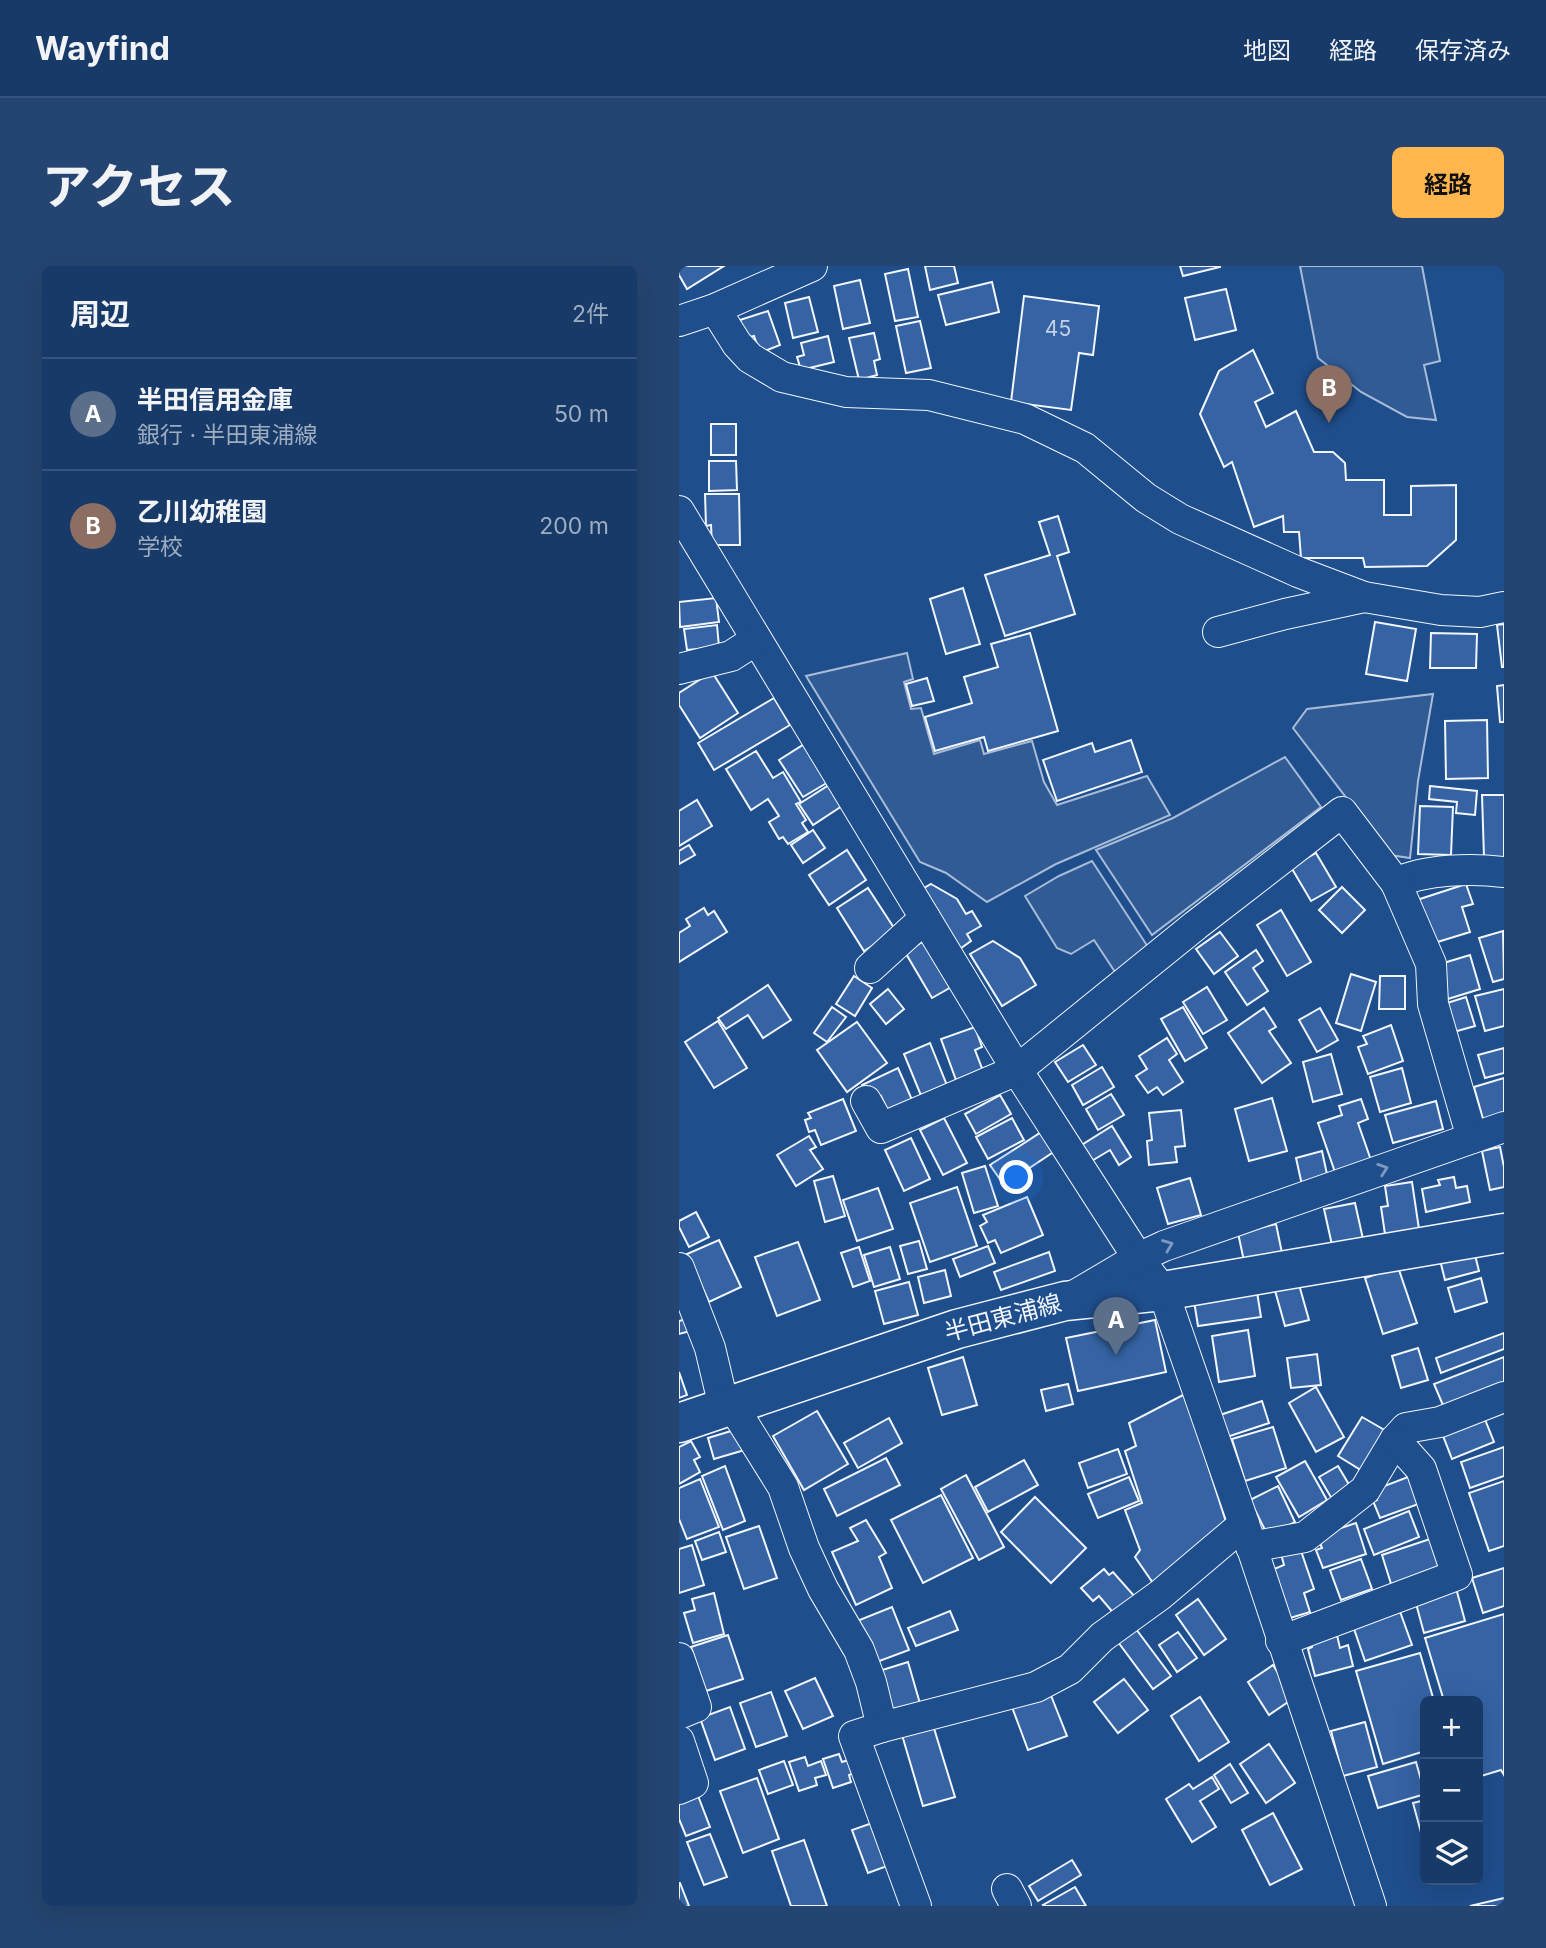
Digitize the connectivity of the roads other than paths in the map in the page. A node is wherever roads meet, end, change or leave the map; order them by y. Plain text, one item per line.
1 (812, 266) edge
2 (767, 274) edge
3 (715, 309) junction
4 (679, 321) edge
5 (679, 511) edge
6 (1364, 597) junction
7 (1504, 607) edge
8 (1219, 632) dead end
9 (757, 640) junction
10 (679, 669) edge
11 (1504, 872) edge
12 (1396, 883) junction
13 (926, 918) junction
14 (870, 968) dead end
15 (1017, 1070) junction
16 (866, 1101) dead end
17 (1504, 1127) edge
18 (1472, 1138) junction
19 (1504, 1233) edge
20 (1138, 1258) junction
21 (679, 1268) edge
22 (1163, 1291) junction
23 (1065, 1300) junction
24 (1504, 1397) edge
25 (728, 1406) junction
26 (679, 1423) edge
27 (1395, 1440) junction
28 (1248, 1536) junction
29 (1281, 1641) junction
30 (679, 1658) edge
31 (679, 1714) edge
32 (882, 1727) junction
33 (679, 1741) edge
34 (679, 1788) edge
35 (916, 1906) edge
36 (1371, 1906) edge

1 - 2 street
2 - 3 street
3 - 4 street
3 - 6 street
5 - 9 street
6 - 7 street
6 - 8 street
9 - 10 street
9 - 13 street
11 - 12 street
12 - 15 street
12 - 18 street
13 - 14 street
13 - 15 street
15 - 16 street
15 - 20 street
17 - 18 street
20 -> 18 street
19 - 22 main road, 半田東浦線
20 - 22 street
20 - 23 street
21 - 25 street
22 - 23 main road, 半田東浦線
22 - 28 street
23 - 25 main road, 半田東浦線
24 - 27 street
25 - 26 main road, 半田東浦線
25 - 32 street
27 - 28 street
27 - 29 street
28 - 29 street
28 - 32 street
29 - 36 street
30 - 31 street
32 - 35 street
33 - 34 street

